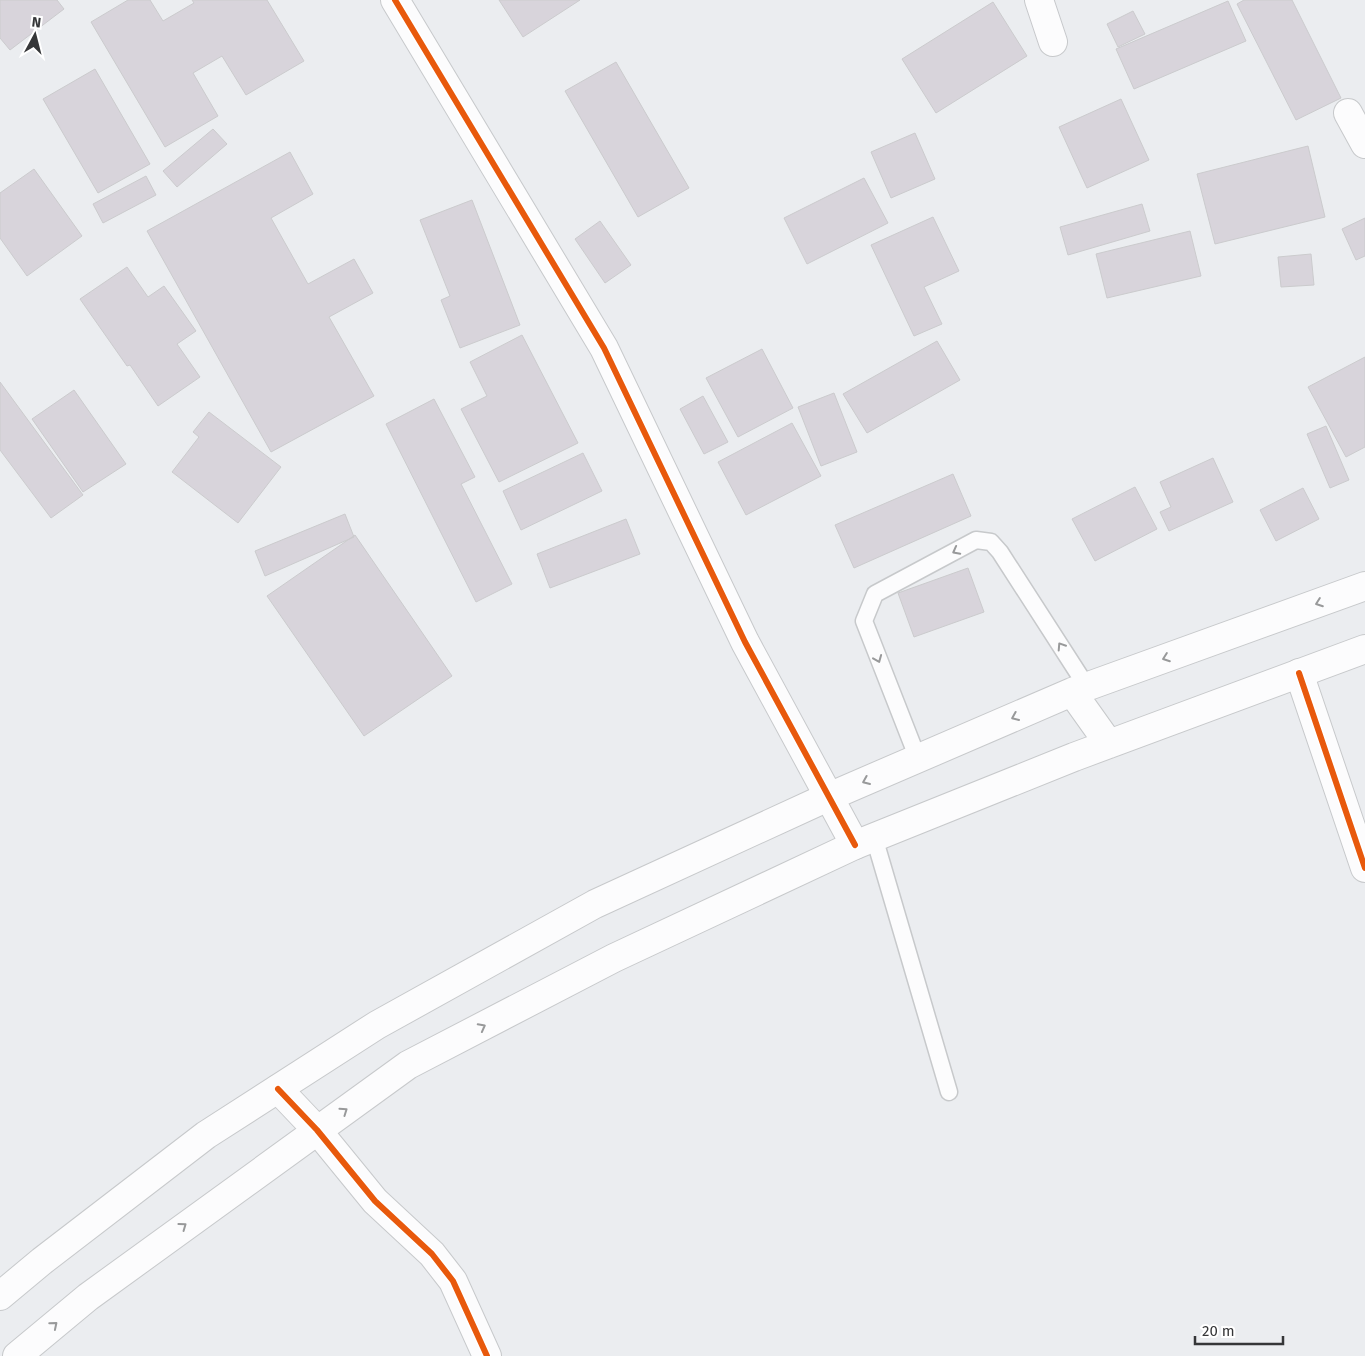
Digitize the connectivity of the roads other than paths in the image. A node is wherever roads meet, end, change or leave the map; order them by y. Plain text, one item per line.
1 (395, 0) edge
2 (1039, 0) edge
3 (1052, 42) dead end
4 (1348, 112) dead end
5 (1365, 144) edge
6 (1365, 586) edge
7 (1365, 649) edge
8 (1299, 673) junction
9 (1079, 690) junction
10 (1109, 744) junction
11 (918, 759) junction
12 (829, 797) junction
13 (864, 841) junction
14 (1365, 868) edge
15 (278, 1089) junction
16 (950, 1092) dead end
17 (318, 1130) junction
18 (0, 1296) edge
19 (17, 1356) edge
20 (487, 1356) edge

1 - 12 main road
2 - 3 main road
4 - 5 main road
6 -> 9 main road
7 - 8 main road
8 - 10 main road
8 - 14 main road
9 - 10 main road
9 -> 11 main road
9 -> 11 lane
10 - 13 main road
11 -> 12 main road
12 - 13 main road
12 - 15 main road
13 - 16 lane
17 -> 13 main road
15 - 17 main road
15 - 18 main road
19 -> 17 main road
17 - 20 main road

